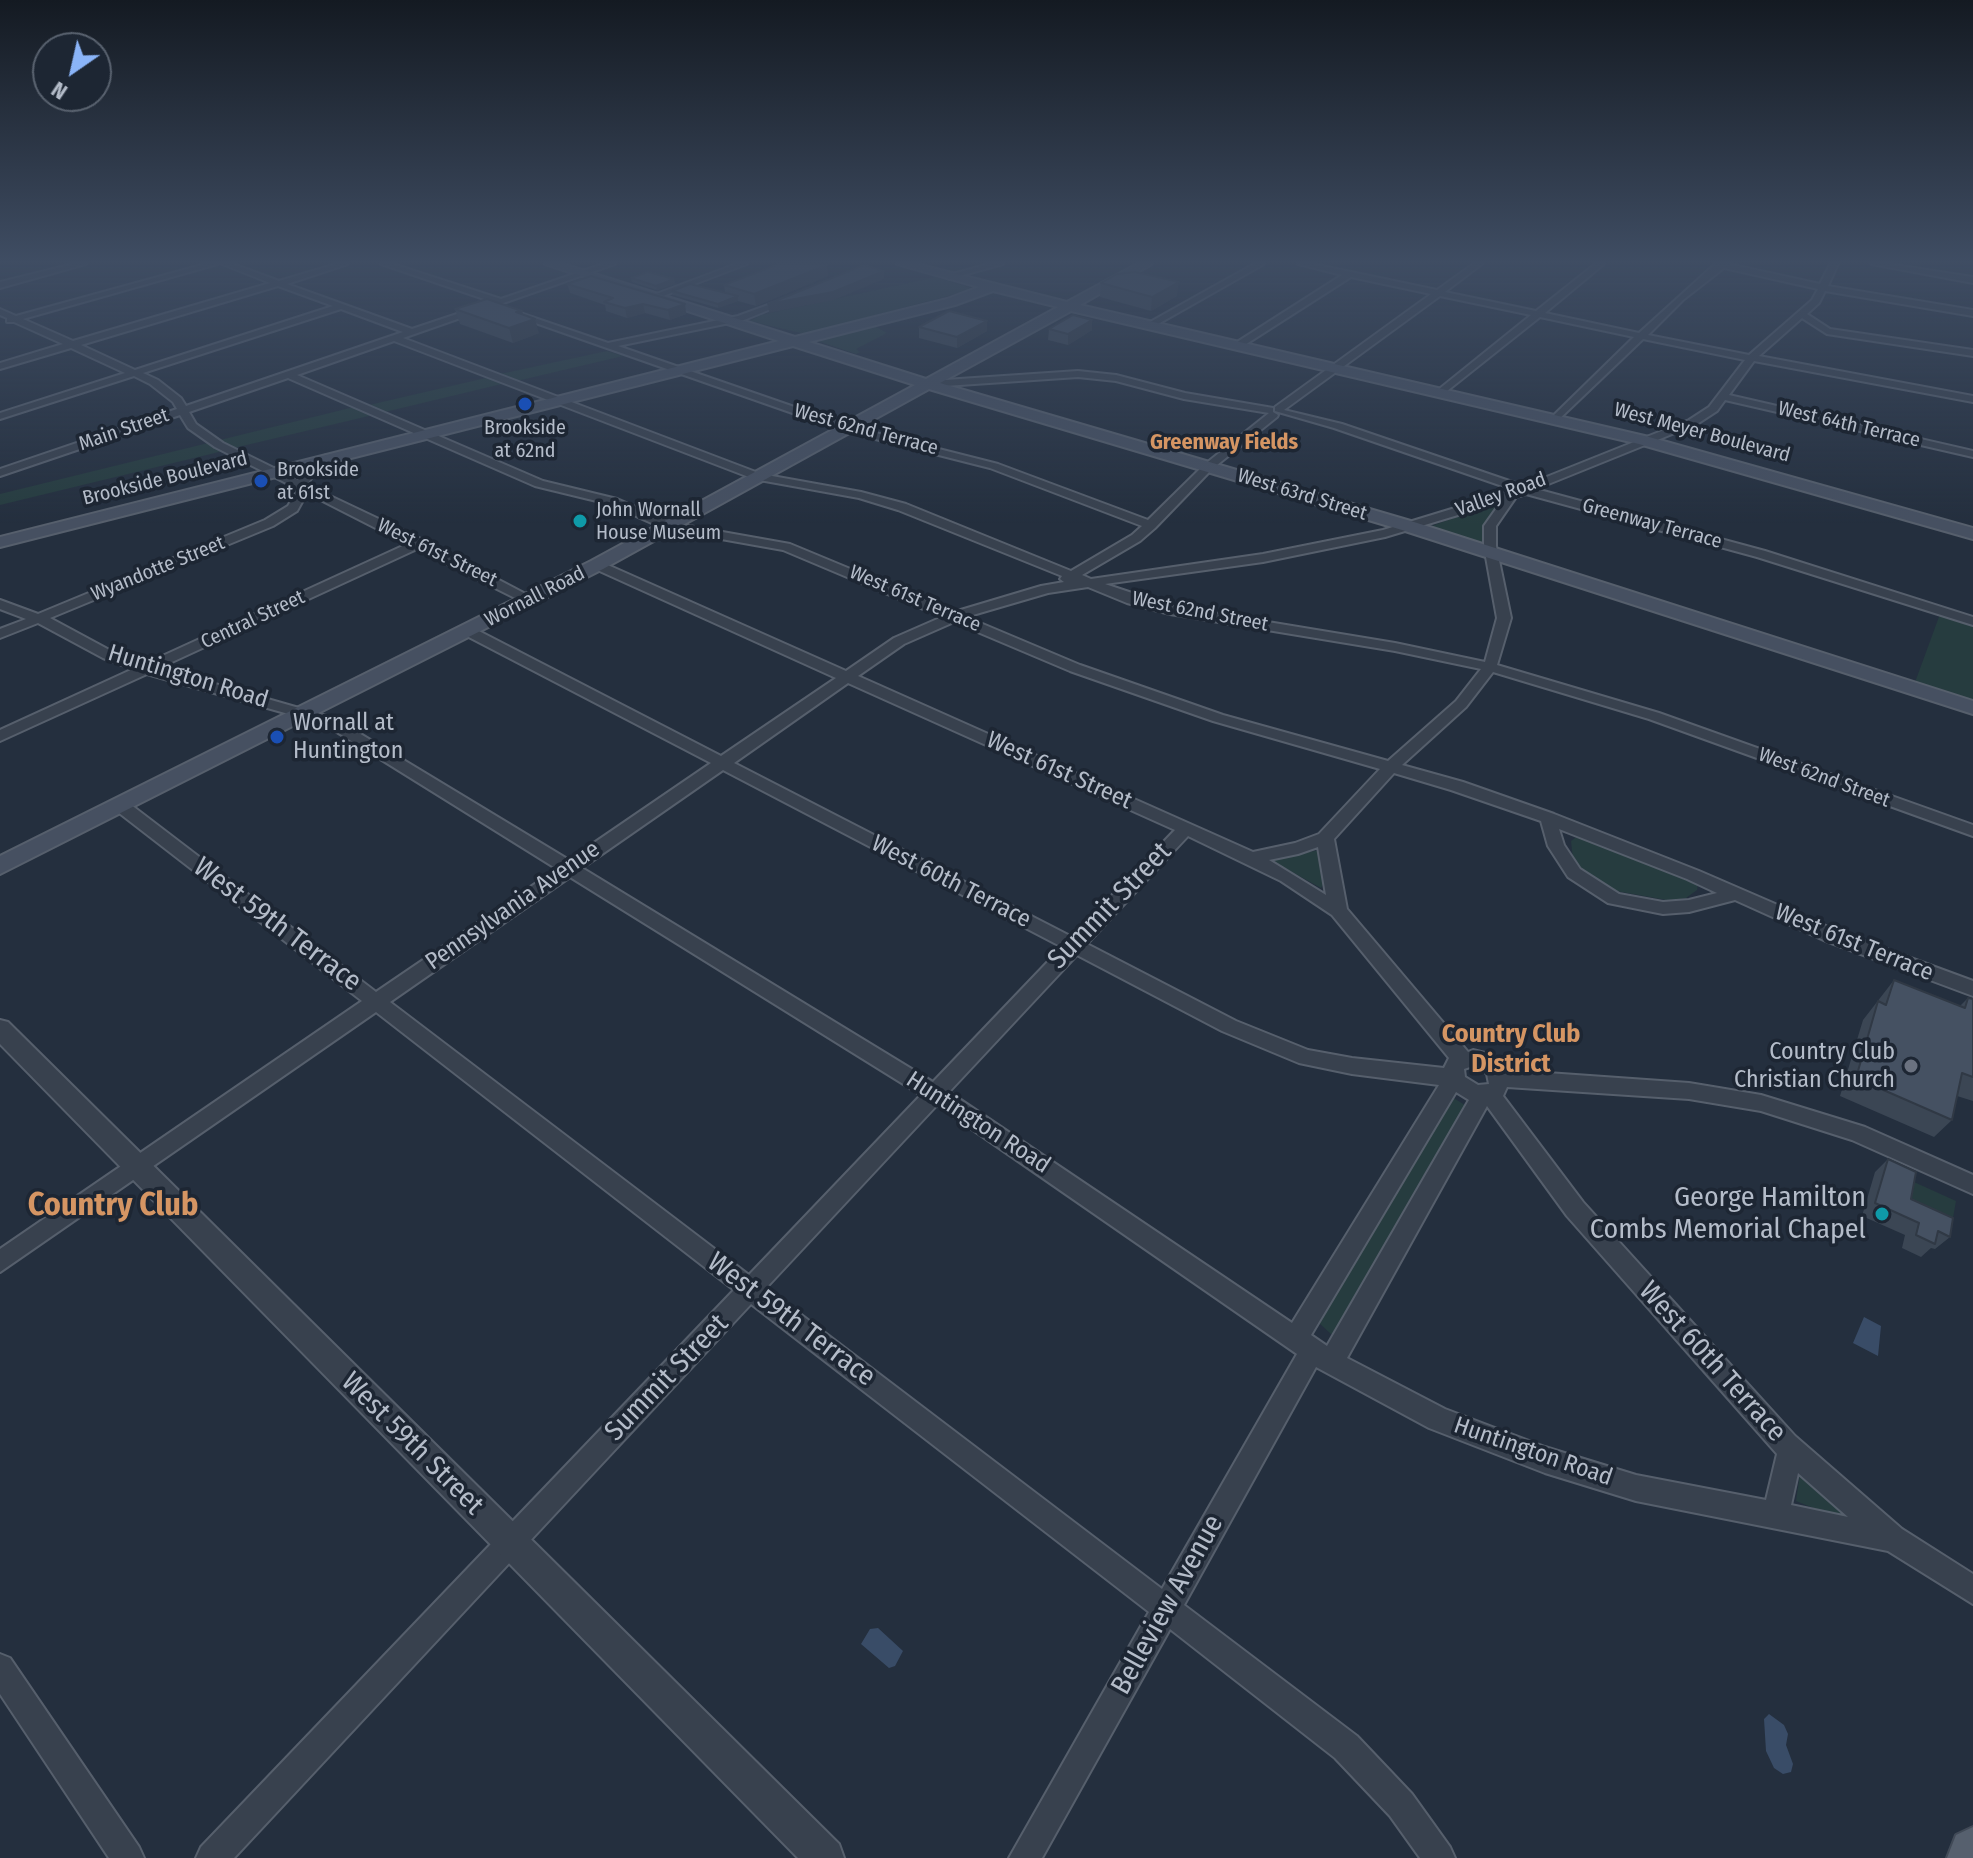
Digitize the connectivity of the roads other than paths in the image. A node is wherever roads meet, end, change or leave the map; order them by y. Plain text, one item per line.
1 (52, 351) edge
2 (85, 351) edge
3 (204, 351) edge
4 (357, 351) edge
5 (427, 351) edge
6 (622, 351) edge
7 (756, 351) edge
8 (825, 351) edge
9 (990, 351) edge
10 (1258, 351) edge
11 (1355, 351) edge
12 (1492, 351) edge
13 (1624, 351) edge
14 (1714, 351) edge
15 (1760, 351) edge
16 (1751, 358) junction
17 (0, 366) edge
18 (1331, 367) junction
19 (678, 370) junction
20 (135, 373) junction
21 (288, 374) junction
22 (930, 384) junction
23 (1442, 392) junction
24 (1724, 397) junction
25 (1973, 399) edge
26 (557, 400) junction
27 (180, 411) junction
28 (1276, 412) junction
29 (0, 416) edge
30 (1556, 419) junction
31 (848, 429) junction
32 (423, 434) junction
33 (1647, 441) junction
34 (1973, 454) edge
35 (330, 457) junction
36 (1208, 467) junction
37 (272, 472) junction
38 (0, 473) edge
39 (758, 477) junction
40 (302, 487) junction
41 (1517, 492) junction
42 (332, 502) junction
43 (285, 514) junction
44 (1151, 525) junction
45 (669, 526) junction
46 (1408, 526) junction
47 (1973, 534) edge
48 (0, 542) edge
49 (419, 543) junction
50 (1492, 553) junction
51 (1112, 554) junction
52 (597, 565) junction
53 (1073, 576) junction
54 (1140, 576) junction
55 (1091, 584) junction
56 (1046, 589) junction
57 (530, 600) junction
58 (0, 604) edge
59 (956, 616) junction
60 (39, 618) junction
61 (1973, 621) edge
62 (468, 631) junction
63 (0, 634) edge
64 (1490, 667) junction
65 (146, 669) junction
66 (845, 676) junction
67 (1973, 708) edge
68 (306, 712) junction
69 (0, 736) edge
70 (721, 762) junction
71 (1392, 766) junction
72 (120, 805) junction
73 (1548, 818) junction
74 (1186, 828) junction
75 (1973, 831) edge
76 (1325, 838) junction
77 (1252, 858) junction
78 (0, 866) edge
79 (568, 868) junction
80 (1736, 894) junction
81 (1338, 911) junction
82 (1072, 945) junction
83 (1973, 989) edge
84 (376, 1001) junction
85 (0, 1029) edge
86 (1456, 1071) junction
87 (1490, 1089) junction
88 (935, 1093) junction
89 (136, 1167) junction
90 (1973, 1185) edge
91 (0, 1262) edge
92 (751, 1290) junction
93 (1313, 1352) junction
94 (1791, 1450) junction
95 (1775, 1516) junction
96 (1893, 1539) junction
97 (511, 1542) junction
98 (1973, 1590) edge
99 (1167, 1608) junction
100 (0, 1668) edge
101 (1973, 1852) edge
102 (128, 1858) edge
103 (212, 1858) edge
104 (825, 1858) edge
105 (1025, 1858) edge
106 (1439, 1858) edge
107 (1972, 1858) edge

1 - 17 street
2 - 20 street, West 61st Street
3 - 20 street
4 - 21 street, Main Street
5 - 26 street, West 62nd Street
6 - 19 street, West 62nd Terrace
7 - 19 main road, Brookside Boulevard
8 - 22 main road, West 63rd Street
9 - 22 main road, Wornall Road
10 - 18 main road, West Meyer Boulevard
11 - 18 street, Pennsylvania Avenue
12 - 23 street
13 - 30 street
14 - 16 street
15 - 16 street, Valley Road
16 - 24 street, Valley Road
16 - 25 street
18 - 23 main road, West Meyer Boulevard
18 - 28 street, Pennsylvania Avenue
19 - 26 main road, Brookside Boulevard
19 - 31 street, West 62nd Terrace
20 - 27 street, West 61st Street
20 - 29 street
21 - 27 street, Main Street
21 - 32 street, West 61st Terrace
22 - 28 street, Greenway Terrace
22 - 31 main road, Wornall Road
22 - 36 main road, West 63rd Street
23 - 30 main road, West Meyer Boulevard
24 - 33 street, Valley Road
24 - 34 street, West 64th Terrace
26 - 32 main road, Brookside Boulevard
26 - 39 street, West 62nd Street
27 - 37 street, West 61st Street
27 - 38 street, Main Street
28 - 36 street, Pennsylvania Avenue
28 - 41 street, Greenway Terrace
30 - 33 main road, West Meyer Boulevard
31 - 39 main road, Wornall Road
31 - 44 street, West 62nd Terrace
32 - 35 main road, Brookside Boulevard
32 - 45 street, West 61st Terrace
33 - 41 street, Valley Road
33 - 47 main road, West Meyer Boulevard
35 - 37 main road, Brookside Boulevard
35 - 40 street
36 - 44 street, Pennsylvania Avenue
36 - 46 main road, West 63rd Street
37 - 40 street, West 61st Street
37 - 48 main road, Brookside Boulevard
39 - 45 main road, Wornall Road
39 - 53 street, West 62nd Street
40 - 42 street, West 61st Street
40 - 43 street
41 - 46 street, Valley Road
41 - 50 street
41 - 61 street, Greenway Terrace
42 - 43 street, Wyandotte Street
42 - 49 street, West 61st Street
43 - 60 street, Wyandotte Street
44 - 51 street, Pennsylvania Avenue
45 - 52 main road, Wornall Road
45 - 59 street, West 61st Terrace
46 - 50 main road, West 63rd Street
46 - 54 street, Valley Road
49 - 57 street, West 61st Street
49 - 65 street, Central Street
50 - 64 street
50 - 67 main road, West 63rd Street
51 - 53 street, Pennsylvania Avenue
51 - 54 street
52 - 57 main road, Wornall Road
52 - 66 street, West 61st Street
53 - 55 street, West 62nd Street
53 - 56 street, Pennsylvania Avenue
54 - 55 street, Valley Road
55 - 56 street, Pennsylvania Avenue
55 - 64 street, West 62nd Street
56 - 59 street, Pennsylvania Avenue
57 - 62 main road, Wornall Road
58 - 60 street, Huntington Road
59 - 66 street, Pennsylvania Avenue
59 - 71 street, West 61st Terrace
60 - 63 street, Wyandotte Street
60 - 65 street, Huntington Road
62 - 68 main road, Wornall Road
62 - 70 street, West 60th Terrace
64 - 71 street
64 - 75 street, West 62nd Street
65 - 68 street, Huntington Road
65 - 69 street, Central Street
66 - 70 street, Pennsylvania Avenue
66 - 74 street, West 61st Street
68 - 72 main road, Wornall Road
68 - 79 street, Huntington Road
70 - 79 street, Pennsylvania Avenue
70 - 82 street, West 60th Terrace
71 - 73 street, West 61st Terrace
71 - 76 street
72 - 78 main road, Wornall Road
72 - 84 street, West 59th Terrace
73 - 80 street, West 61st Terrace
73 - 80 street
74 - 77 street, West 61st Street
74 - 82 street, Summit Street
76 - 77 street
76 - 81 street
77 - 81 street, West 61st Street
79 - 84 street, Pennsylvania Avenue
79 - 88 street, Huntington Road
80 - 83 street, West 61st Terrace
81 - 86 street, West 61st Street
82 - 86 street, West 60th Terrace
82 - 88 street, Summit Street
84 - 89 street, Pennsylvania Avenue
84 - 92 street, West 59th Terrace
85 - 89 street, West 59th Street
86 - 87 street
86 - 87 street
86 - 93 street, Belleview Avenue
87 - 90 street
87 - 93 street, Belleview Avenue
87 - 94 street, West 60th Terrace
88 - 92 street, Summit Street
88 - 93 street, Huntington Road
89 - 91 street, Pennsylvania Avenue
89 - 97 street, West 59th Street
92 - 97 street, Summit Street
92 - 99 street, West 59th Terrace
93 - 95 street, Huntington Road
93 - 99 street, Belleview Avenue
94 - 95 street
94 - 96 street, West 60th Terrace
95 - 96 street, Huntington Road
96 - 98 street, Huntington Road
97 - 103 street, Summit Street
97 - 104 street, West 59th Street
99 - 105 street, Belleview Avenue
99 - 106 street, West 59th Terrace
100 - 102 street
101 - 107 main road

